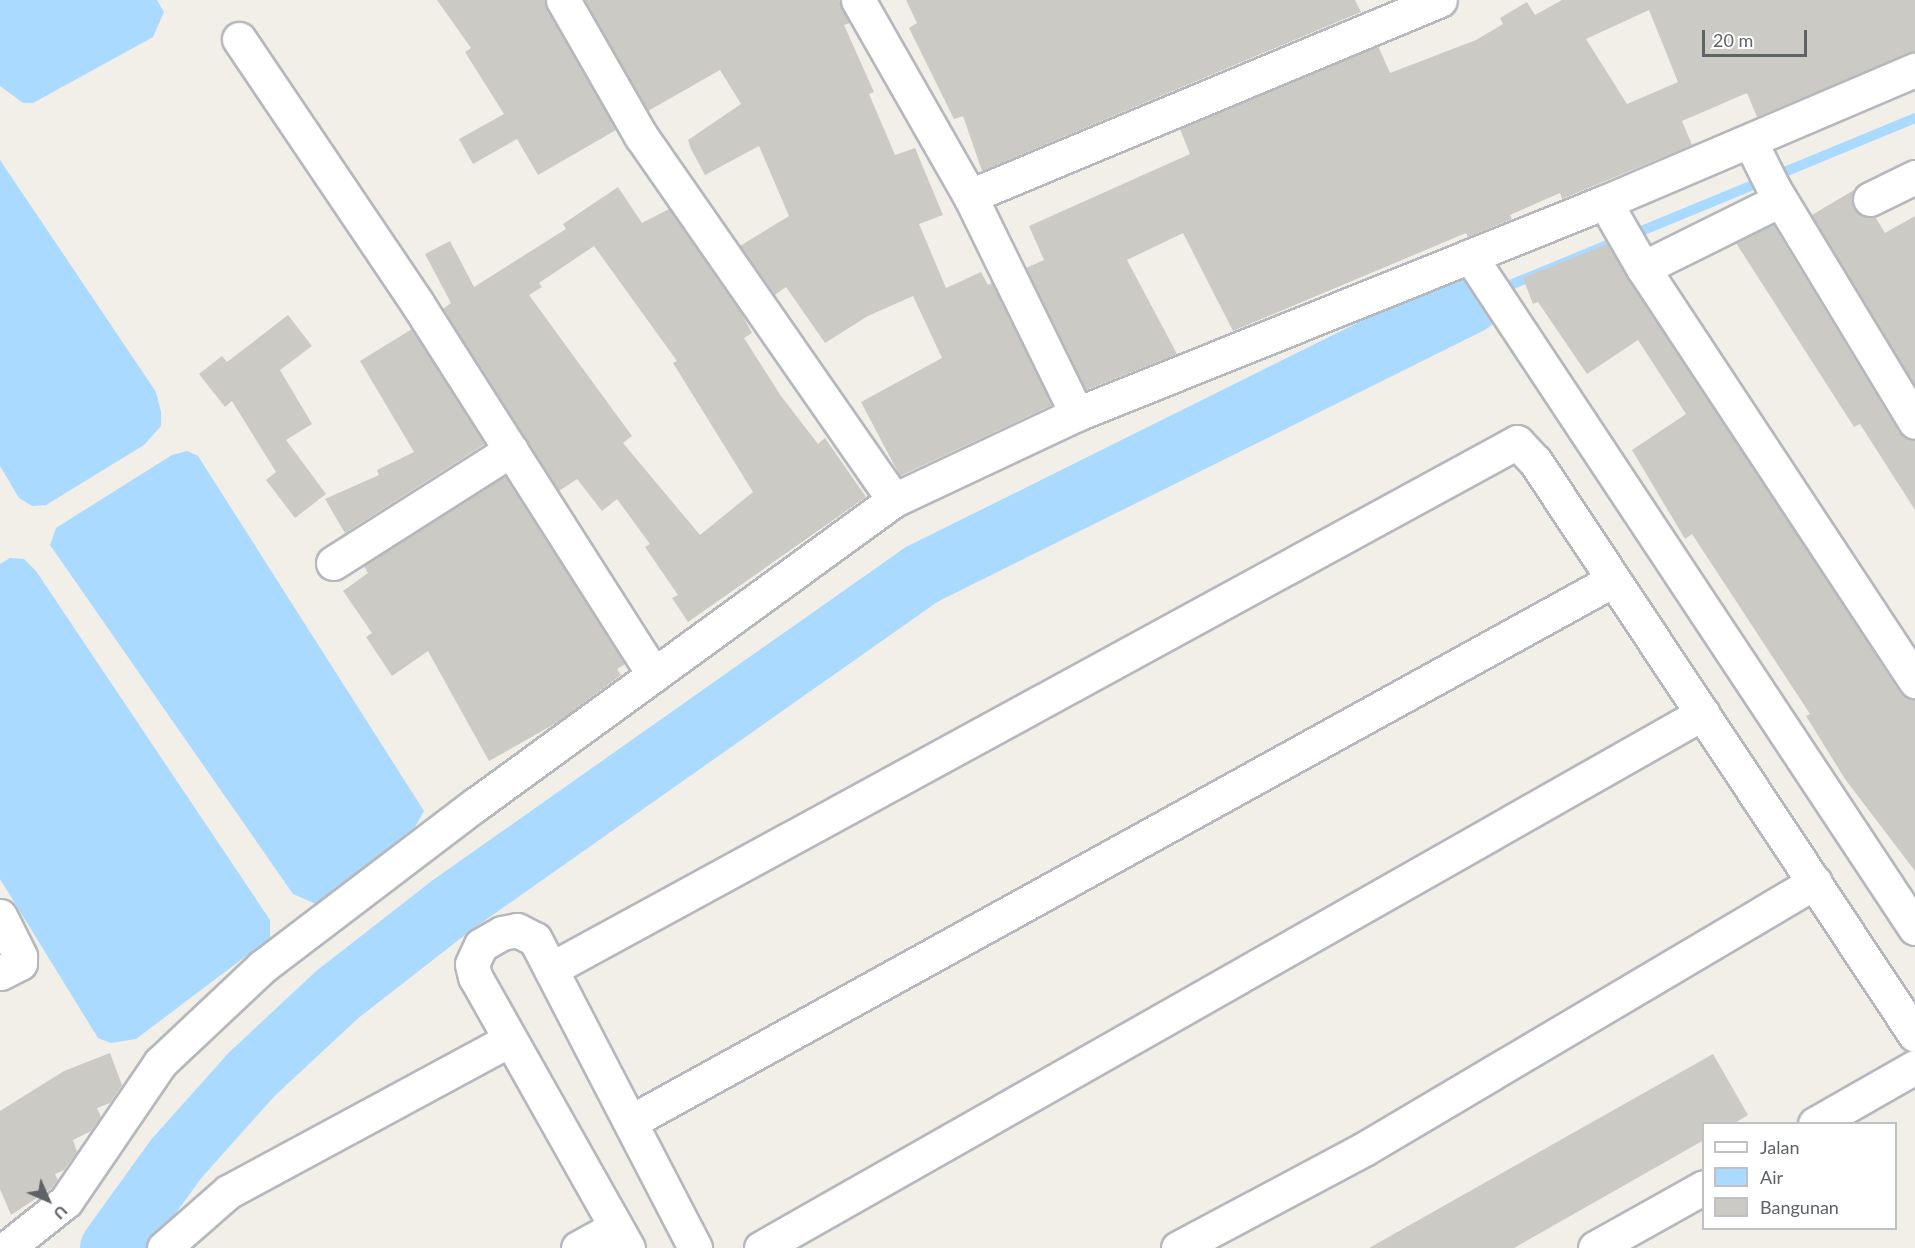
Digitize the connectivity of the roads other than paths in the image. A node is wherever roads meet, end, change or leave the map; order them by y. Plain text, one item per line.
1 (563, 0) edge
2 (858, 0) edge
3 (1440, 0) edge
4 (239, 39) dead end
5 (1915, 70) edge
6 (1767, 174) junction
7 (1915, 177) edge
8 (970, 196) junction
9 (1870, 199) dead end
10 (1624, 236) junction
11 (1484, 277) junction
12 (1077, 414) junction
13 (1915, 422) edge
14 (511, 450) junction
15 (894, 500) junction
16 (333, 563) dead end
17 (1613, 580) junction
18 (654, 675) junction
19 (1915, 681) edge
20 (1703, 713) junction
21 (1815, 882) junction
22 (0, 916) edge
23 (1915, 928) edge
24 (10, 965) edge
25 (551, 969) junction
26 (1915, 1035) edge
27 (509, 1040) junction
28 (1915, 1067) edge
29 (630, 1122) junction
30 (1819, 1122) edge
31 (1702, 1188) edge
32 (622, 1238) edge
33 (7, 1248) edge
34 (164, 1248) edge
35 (578, 1248) edge
36 (695, 1248) edge
37 (761, 1248) edge
38 (1178, 1248) edge
39 (1595, 1248) edge

1 - 15 street
2 - 8 street
3 - 8 street
4 - 14 street
5 - 6 street
6 - 10 street
6 - 10 street
6 - 13 street
7 - 9 street
8 - 12 street
10 - 11 street
10 - 19 street
11 - 12 street
11 - 23 street
12 - 15 street
14 - 16 street
14 - 18 street
15 - 18 street
17 - 20 street
17 - 25 street
17 - 29 street
18 - 33 street
20 - 21 street
20 - 37 street
21 - 26 street
21 - 38 street
22 - 24 street
25 - 27 street
25 - 29 street
27 - 32 street
27 - 34 street
28 - 30 street
29 - 36 street
31 - 39 street
32 - 35 street

